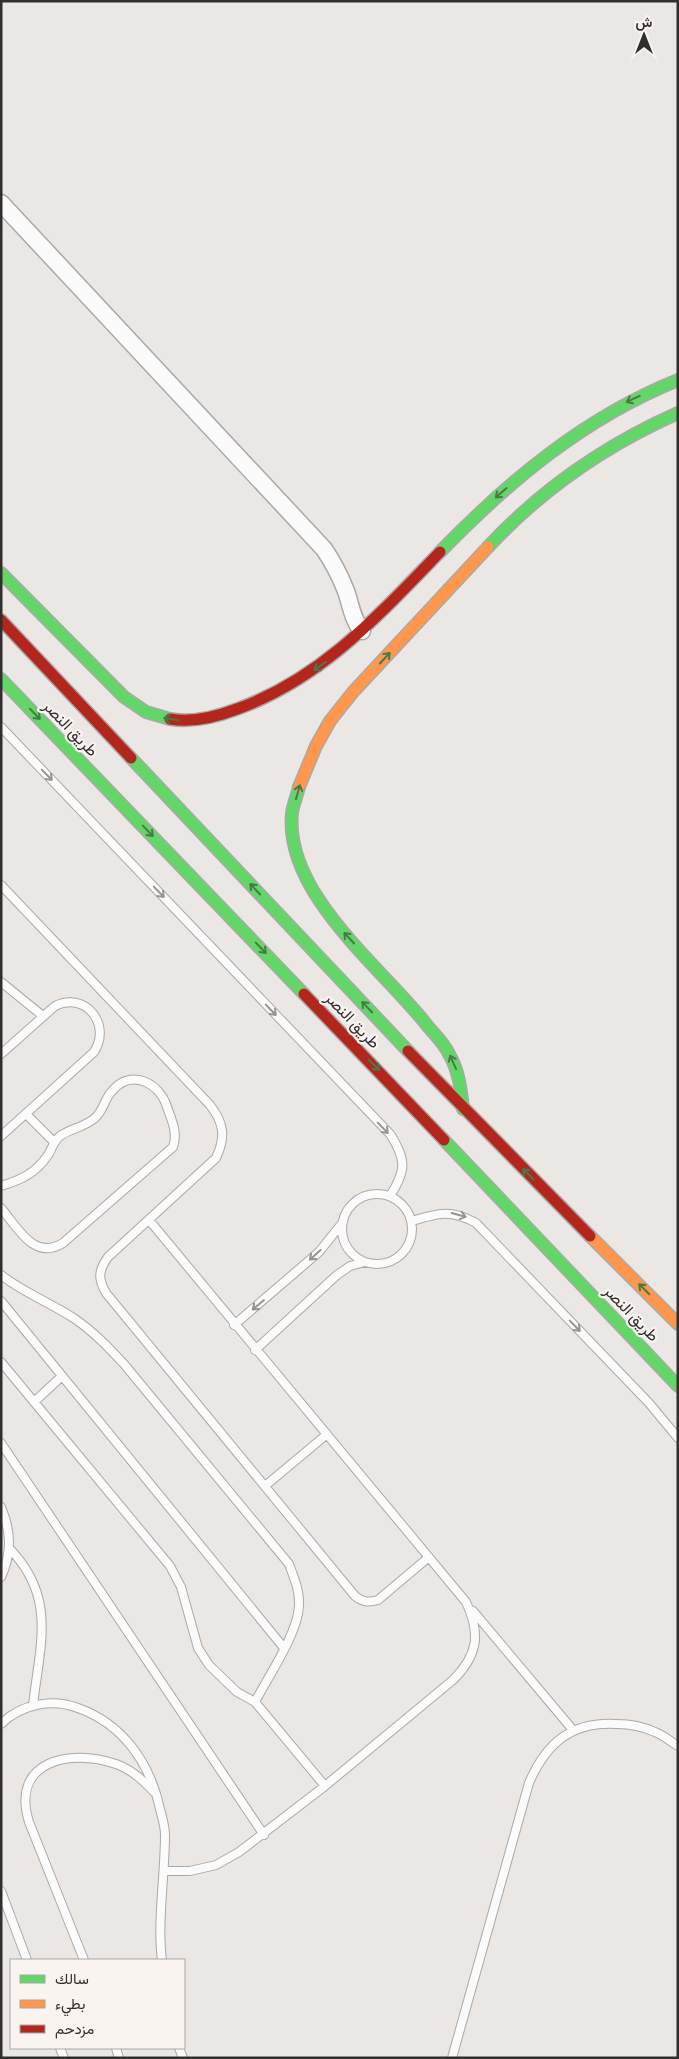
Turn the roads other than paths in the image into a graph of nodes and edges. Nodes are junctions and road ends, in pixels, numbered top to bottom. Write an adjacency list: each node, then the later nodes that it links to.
1 (1, 203): 6 (street)
2 (678, 380): 6 (main road, one-way to 6)
3 (678, 412): 13 (main road, one-way to 3)
4 (1, 573): 6 (main road, one-way to 4)
5 (1, 620): 13 (main road, طريق النصر, one-way to 5)
6 (362, 631)
7 (1, 679): 31 (main road, طريق النصر, one-way to 31)
8 (1, 727): 18 (lane, one-way to 18)
9 (1, 885): 20 (lane)
10 (1, 982): 11 (lane)
11 (43, 1016): 12 (lane); 14 (lane)
12 (1, 1054)
13 (463, 1109): 26 (main road, طريق النصر, one-way to 13)
14 (26, 1114): 15 (lane); 16 (lane)
15 (1, 1136)
16 (54, 1142): 17 (lane); 19 (lane)
17 (1, 1186)
18 (390, 1196): 21 (lane); 22 (lane)
19 (1, 1208)
20 (148, 1220): 27 (lane); 36 (lane)
21 (412, 1221): 23 (lane); 34 (lane, one-way to 34)
22 (343, 1222): 23 (lane); 27 (lane, one-way to 27)
23 (365, 1262): 28 (lane)
24 (1, 1275): 42 (lane)
25 (1, 1300): 30 (lane)
26 (678, 1324)
27 (234, 1325): 28 (lane)
28 (256, 1350): 33 (lane)
29 (1, 1362): 32 (lane)
30 (62, 1376): 32 (lane); 42 (lane)
31 (678, 1386)
32 (34, 1402): 43 (lane)
33 (326, 1435): 36 (lane); 39 (lane)
34 (678, 1438)
35 (1, 1443): 50 (lane)
36 (265, 1486): 39 (lane)
37 (1, 1507): 38 (lane)
38 (9, 1548): 40 (lane); 44 (lane)
39 (428, 1557): 41 (lane)
40 (1, 1577)
41 (466, 1602): 46 (lane); 48 (lane)
42 (284, 1648): 43 (lane)
43 (255, 1702): 48 (lane)
44 (33, 1705): 45 (lane); 49 (lane)
45 (1, 1724)
46 (573, 1730): 47 (lane); 56 (lane)
47 (678, 1746)
48 (325, 1786): 50 (lane)
49 (157, 1794): 51 (lane); 54 (lane)
50 (264, 1834): 51 (lane)
51 (164, 1871): 55 (lane)
52 (1, 1891): 53 (lane)
53 (27, 1959)
54 (84, 1959)
55 (162, 1959)
56 (452, 2058)

